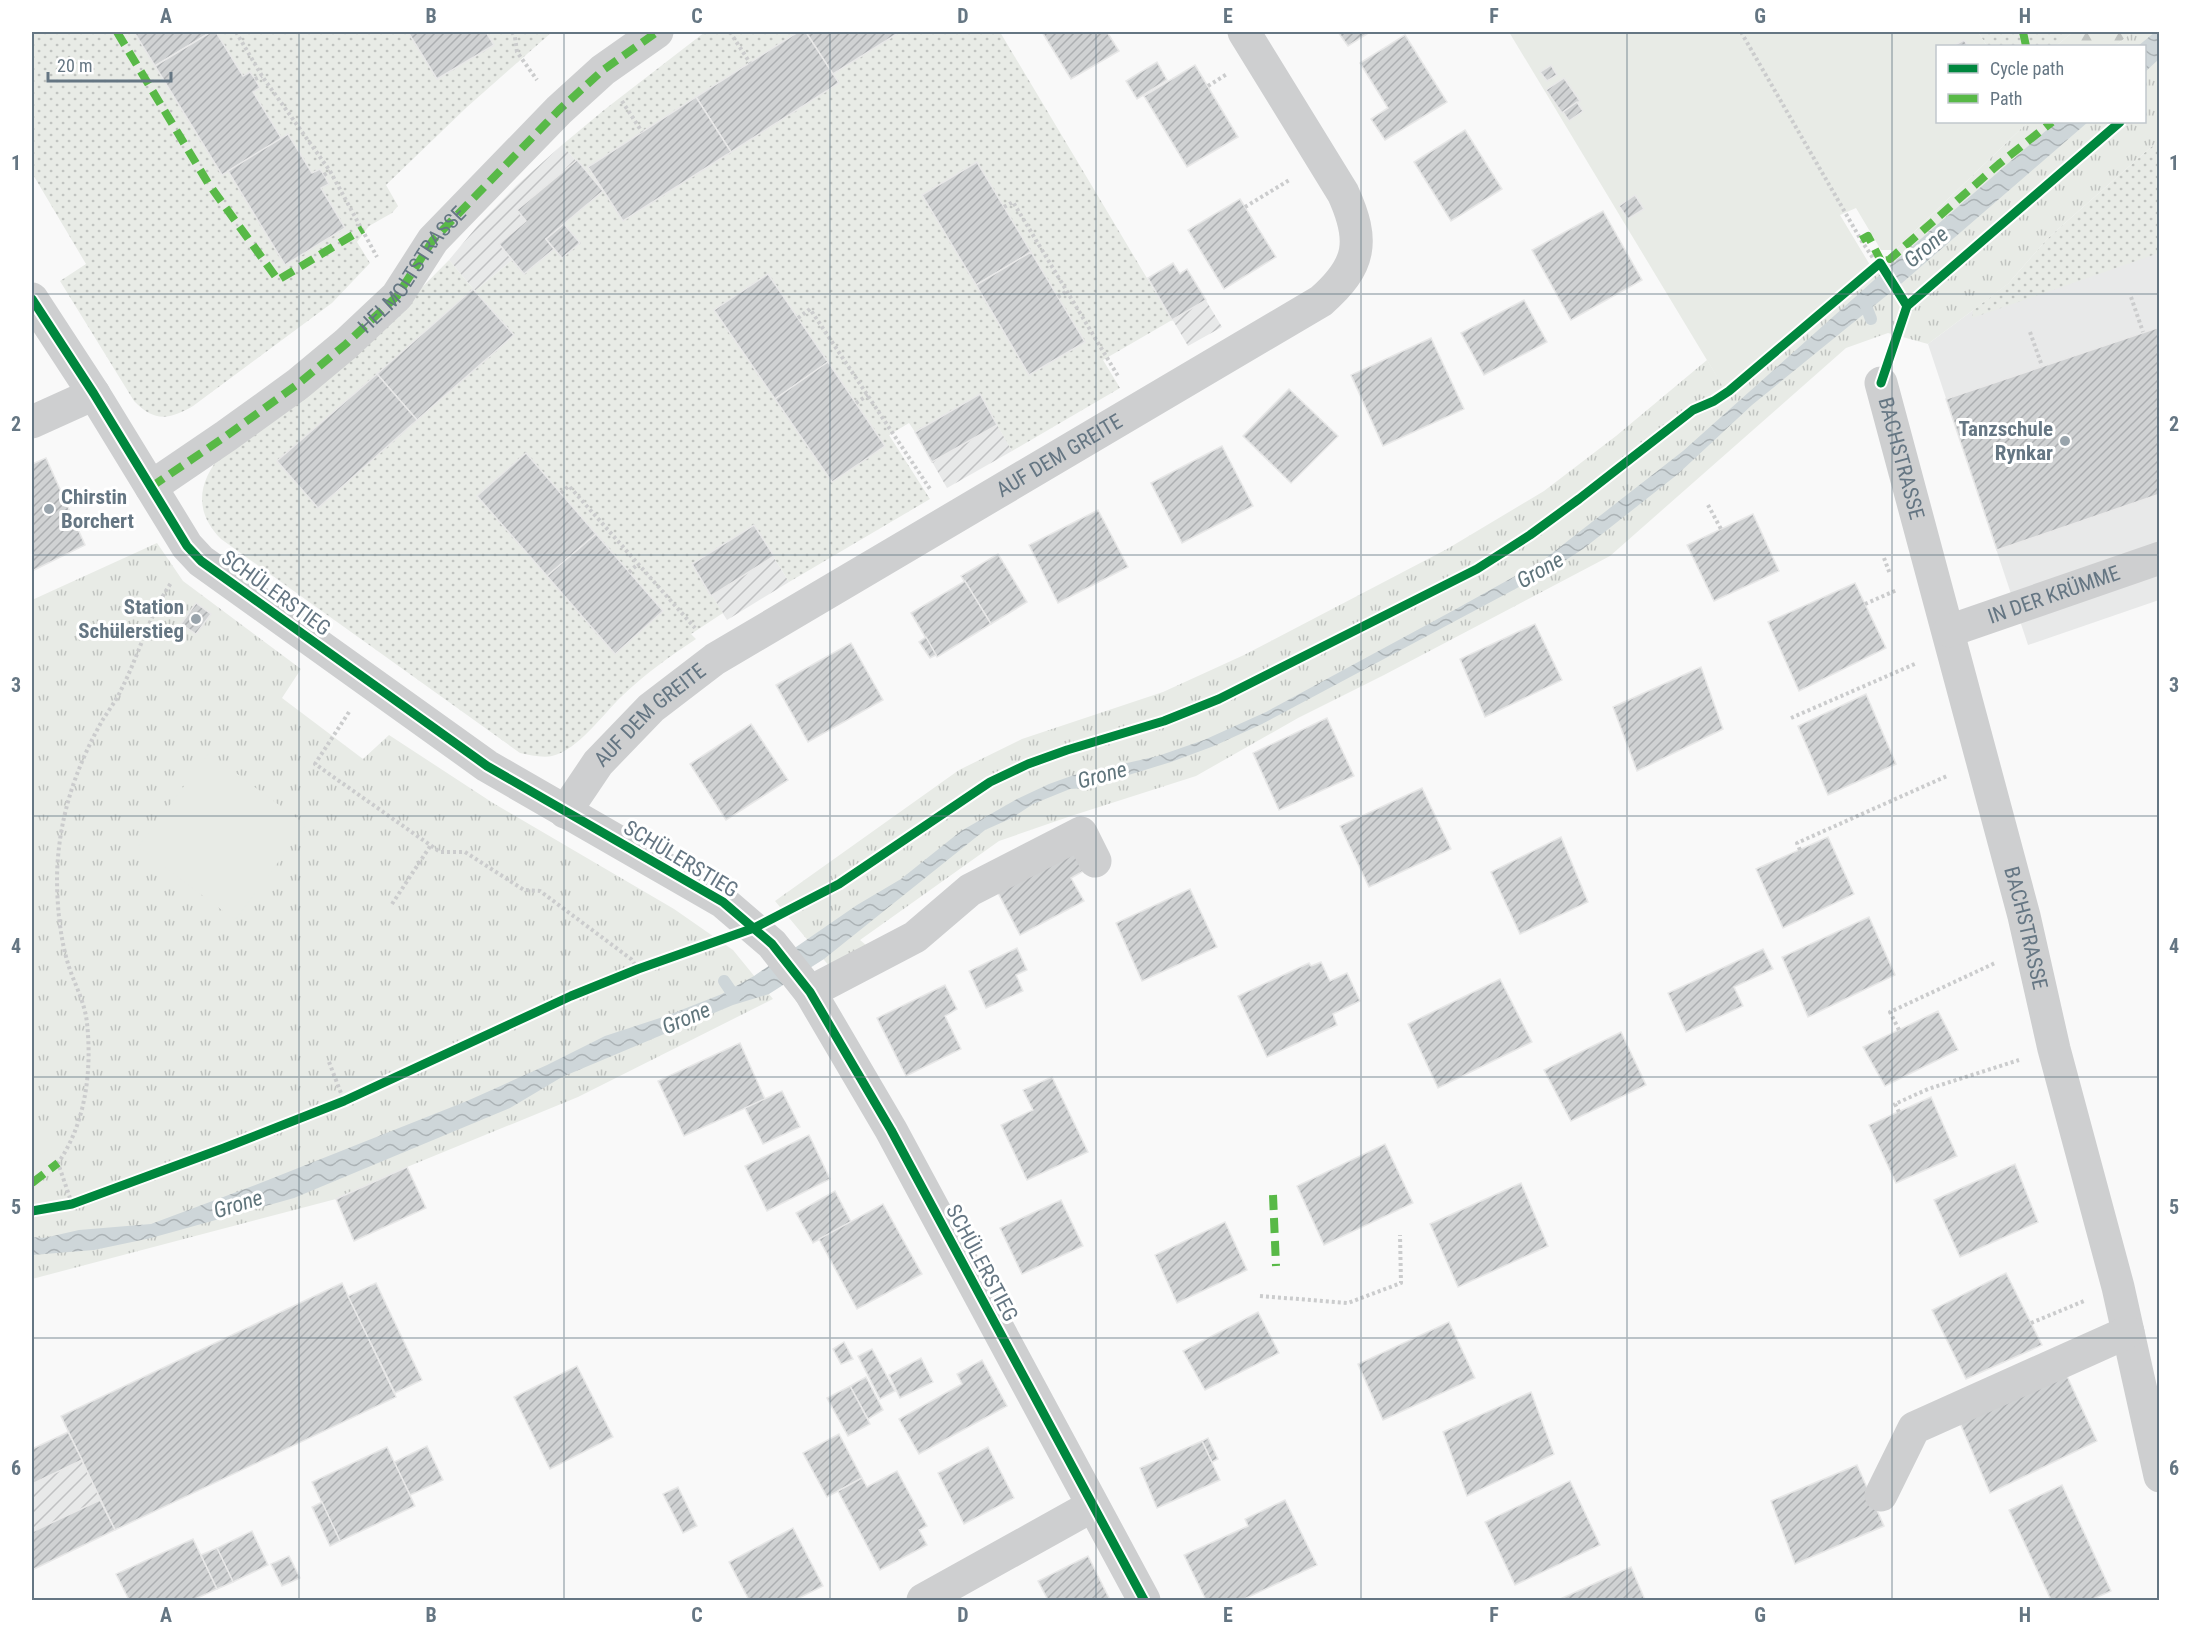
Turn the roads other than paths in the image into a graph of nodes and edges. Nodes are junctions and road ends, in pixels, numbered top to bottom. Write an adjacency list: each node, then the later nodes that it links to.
1 (657, 32): 7 (street, HELMOLTSTRASSE)
2 (1244, 32): 10 (street, AUF DEM GREITE)
3 (32, 299): 5 (street, SCHÜLERSTIEG)
4 (1881, 383): 9 (street, BACHSTRASSE)
5 (94, 394): 6 (street); 7 (street, SCHÜLERSTIEG)
6 (32, 422)
7 (151, 487): 10 (street, SCHÜLERSTIEG)
8 (2160, 558): 9 (street, IN DER KRÜMME)
9 (1951, 639): 13 (street, BACHSTRASSE)
10 (565, 812): 12 (street, SCHÜLERSTIEG)
11 (1095, 861): 12 (street)
12 (806, 987): 16 (street, SCHÜLERSTIEG)
13 (2128, 1332): 14 (street, BACHSTRASSE); 15 (street)
14 (2160, 1476)
15 (1881, 1495)
16 (1092, 1506): 17 (street); 18 (street, SCHÜLERSTIEG)
17 (923, 1600)
18 (1144, 1600)

